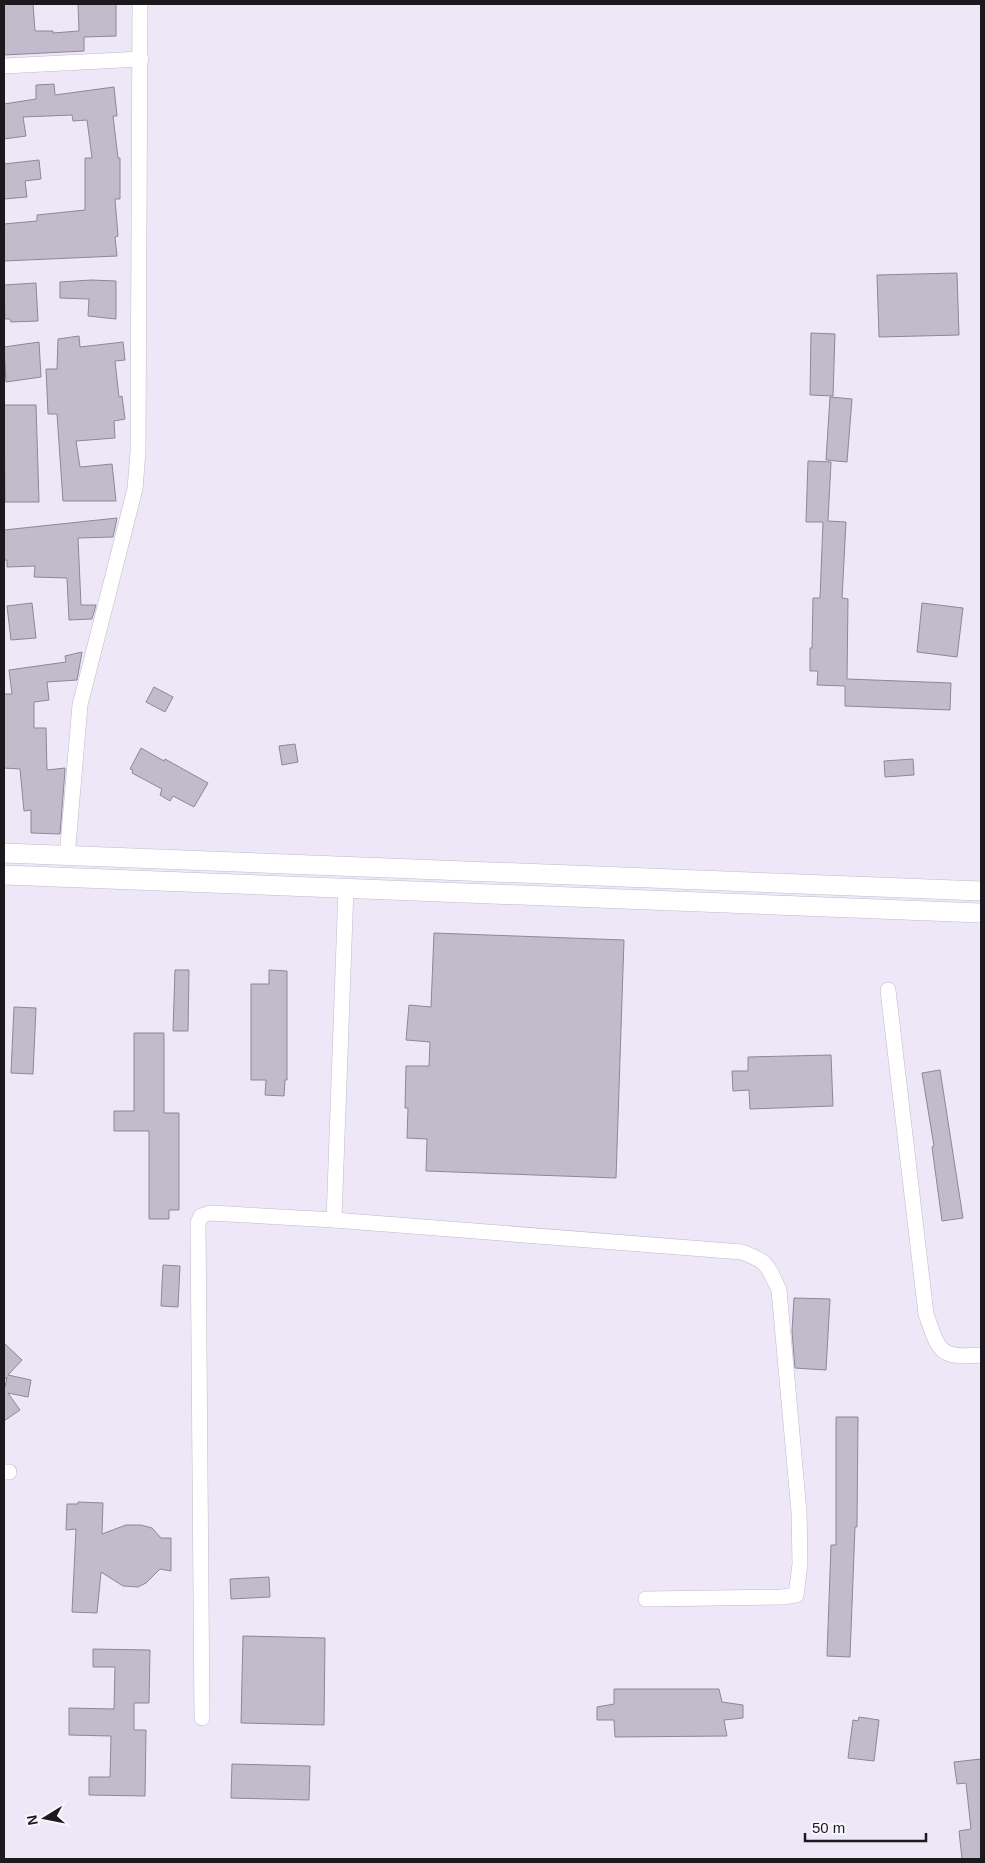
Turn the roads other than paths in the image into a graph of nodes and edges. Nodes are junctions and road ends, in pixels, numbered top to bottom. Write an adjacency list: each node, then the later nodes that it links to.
1 (140, 4): 2 (street)
2 (141, 59): 3 (street); 5 (street)
3 (4, 66)
4 (4, 854): 5 (street)
5 (67, 857): 8 (street)
6 (4, 875): 7 (street)
7 (346, 888): 9 (street); 11 (street)
8 (981, 891)
9 (981, 913)
10 (888, 990): 12 (street)
11 (334, 1220): 13 (street); 14 (street)
12 (981, 1355)
13 (646, 1599)
14 (202, 1718)

